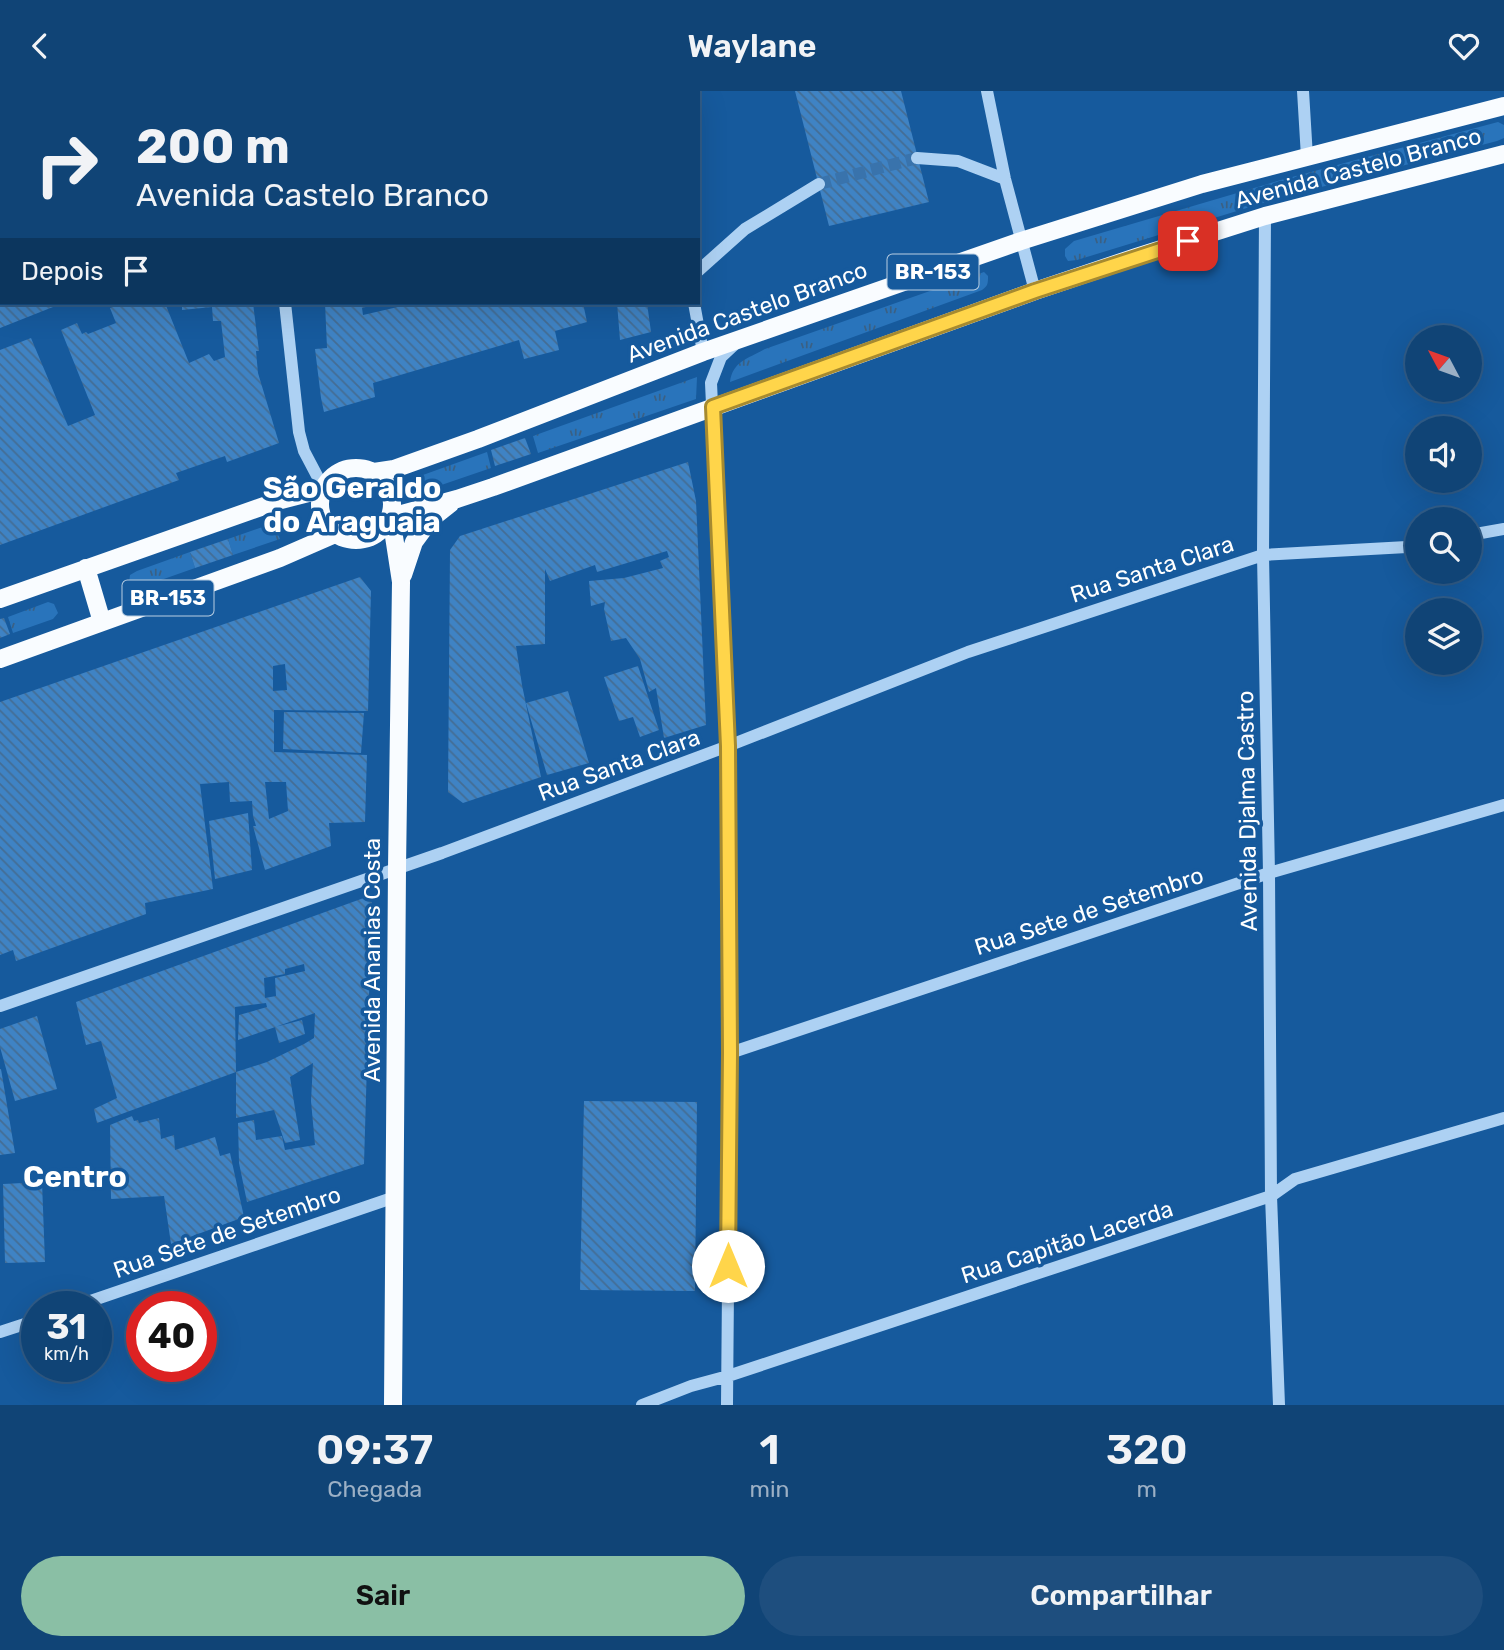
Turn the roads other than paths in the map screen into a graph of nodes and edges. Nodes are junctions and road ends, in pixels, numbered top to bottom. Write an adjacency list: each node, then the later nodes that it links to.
1 (987, 91): 7 (street)
2 (1303, 91): 5 (street)
3 (1504, 106): 5 (main road, Avenida Castelo Branco / BR-153)
4 (1504, 154): 9 (main road, Avenida Castelo Branco / BR-153)
5 (1307, 157): 10 (main road, Avenida Castelo Branco / BR-153)
6 (917, 158): 7 (street)
7 (1005, 179): 10 (street)
8 (819, 184): 11 (street)
9 (1265, 216): 12 (main road, Avenida Castelo Branco / BR-153); 26 (street, Avenida Djalma Castro)
10 (1021, 241): 12 (street); 15 (main road, Avenida Castelo Branco / BR-153)
11 (700, 269)
12 (1035, 291): 17 (main road, Avenida Castelo Branco / BR-153)
13 (285, 305): 19 (street)
14 (694, 305): 16 (street)
15 (738, 340): 16 (main road, Avenida Castelo Branco / BR-153); 17 (street)
16 (703, 352): 18 (main road, Avenida Castelo Branco / BR-153)
17 (713, 407): 20 (main road, Avenida Castelo Branco / BR-153); 32 (street)
18 (374, 472): 19 (main road, Avenida Castelo Branco / BR-153); 21 (main road)
19 (324, 489): 24 (main road); 27 (main road, Avenida Castelo Branco / BR-153)
20 (457, 499): 21 (main road, Avenida Castelo Branco / BR-153); 28 (main road)
21 (391, 517): 24 (main road, Avenida Castelo Branco / BR-153); 28 (main road, Avenida Ananias Costa)
22 (1504, 529): 23 (street)
23 (1482, 533)
24 (335, 534): 30 (main road, BR-153)
25 (1405, 547): 26 (street, Rua Santa Clara)
26 (1263, 555): 32 (street, Rua Santa Clara); 35 (street, Avenida Djalma Castro)
27 (86, 568): 29 (main road, Avenida Castelo Branco / BR-153); 30 (main road)
28 (401, 582): 34 (main road, Avenida Ananias Costa)
29 (0, 599)
30 (102, 622): 31 (main road, BR-153)
31 (0, 659)
32 (728, 746): 34 (street, Rua Santa Clara); 37 (street)
33 (1504, 805): 35 (street, Rua Sete de Setembro)
34 (397, 869): 36 (street, Rua Santa Clara); 40 (main road, Avenida Ananias Costa)
35 (1269, 873): 37 (street, Rua Sete de Setembro); 39 (street, Avenida Djalma Castro)
36 (0, 1006)
37 (730, 1053): 44 (street)
38 (1504, 1118): 39 (street, Rua Capitão Lacerda)
39 (1271, 1196): 44 (street, Rua Capitão Lacerda); 48 (street, Avenida Djalma Castro)
40 (395, 1197): 41 (street, Rua Sete de Setembro); 45 (main road, Avenida Ananias Costa)
41 (112, 1294)
42 (21, 1325): 43 (street)
43 (0, 1332)
44 (728, 1376): 46 (street, Rua Capitão Lacerda); 47 (street)
45 (393, 1405)
46 (642, 1405)
47 (727, 1405)
48 (1279, 1405)

